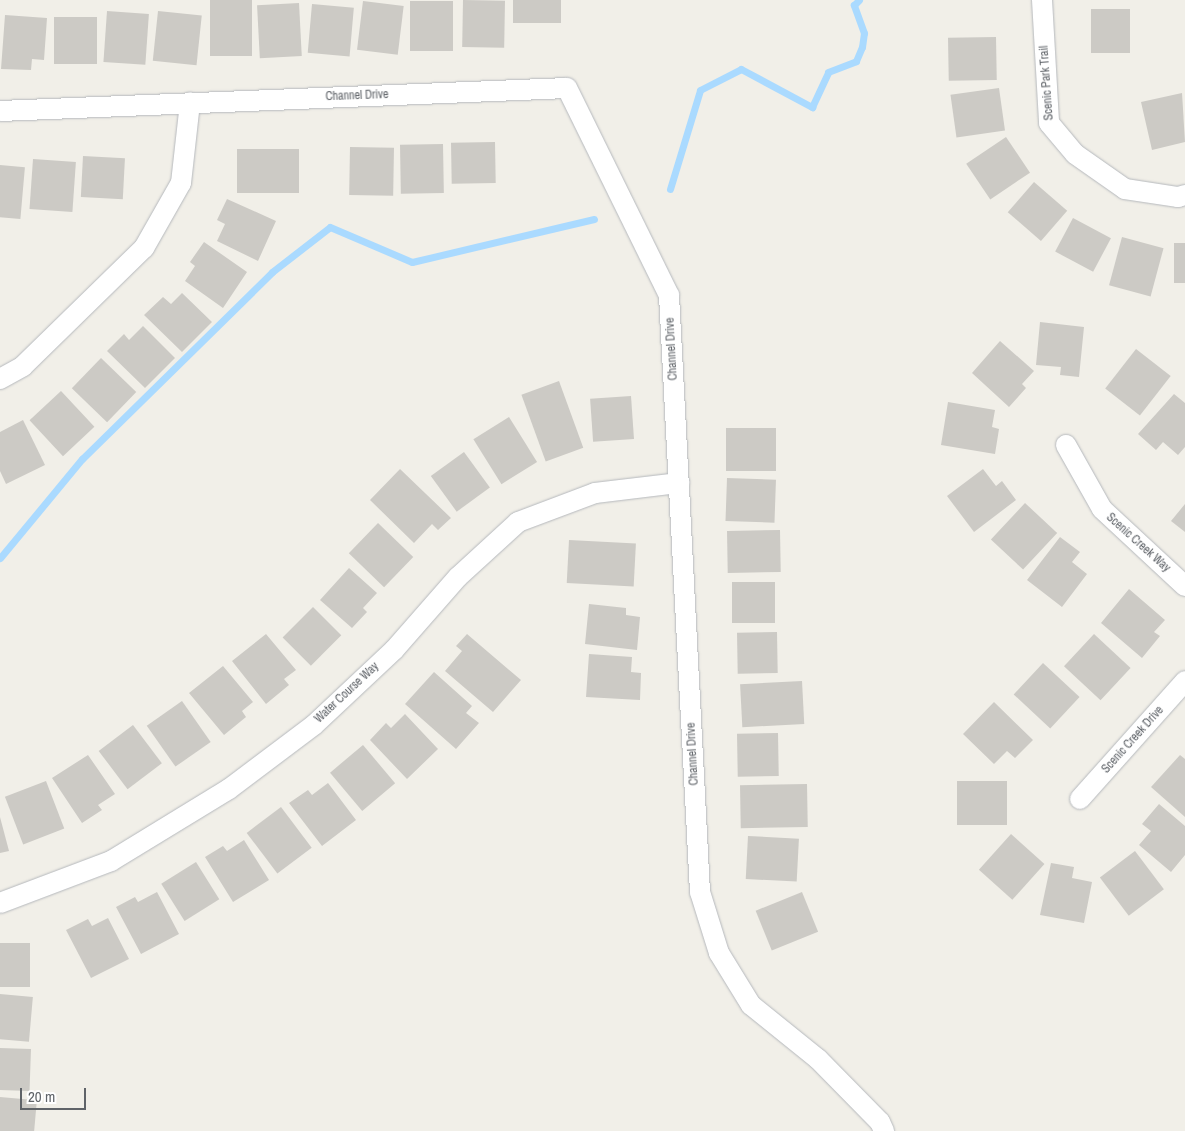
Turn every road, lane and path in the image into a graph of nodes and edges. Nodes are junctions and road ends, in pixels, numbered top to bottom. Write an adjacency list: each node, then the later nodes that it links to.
1 (1042, 0): 4 (street, Scenic Park Trail)
2 (190, 103): 3 (street, Channel Drive); 5 (street); 7 (street, Channel Drive)
3 (0, 111)
4 (1185, 195)
5 (0, 379)
6 (1066, 445): 8 (street, Scenic Creek Way)
7 (679, 483): 11 (street, Water Course Way); 12 (street, Channel Drive)
8 (1185, 586)
9 (1185, 681): 10 (street, Scenic Creek Drive)
10 (1080, 799)
11 (0, 903)
12 (884, 1131)

